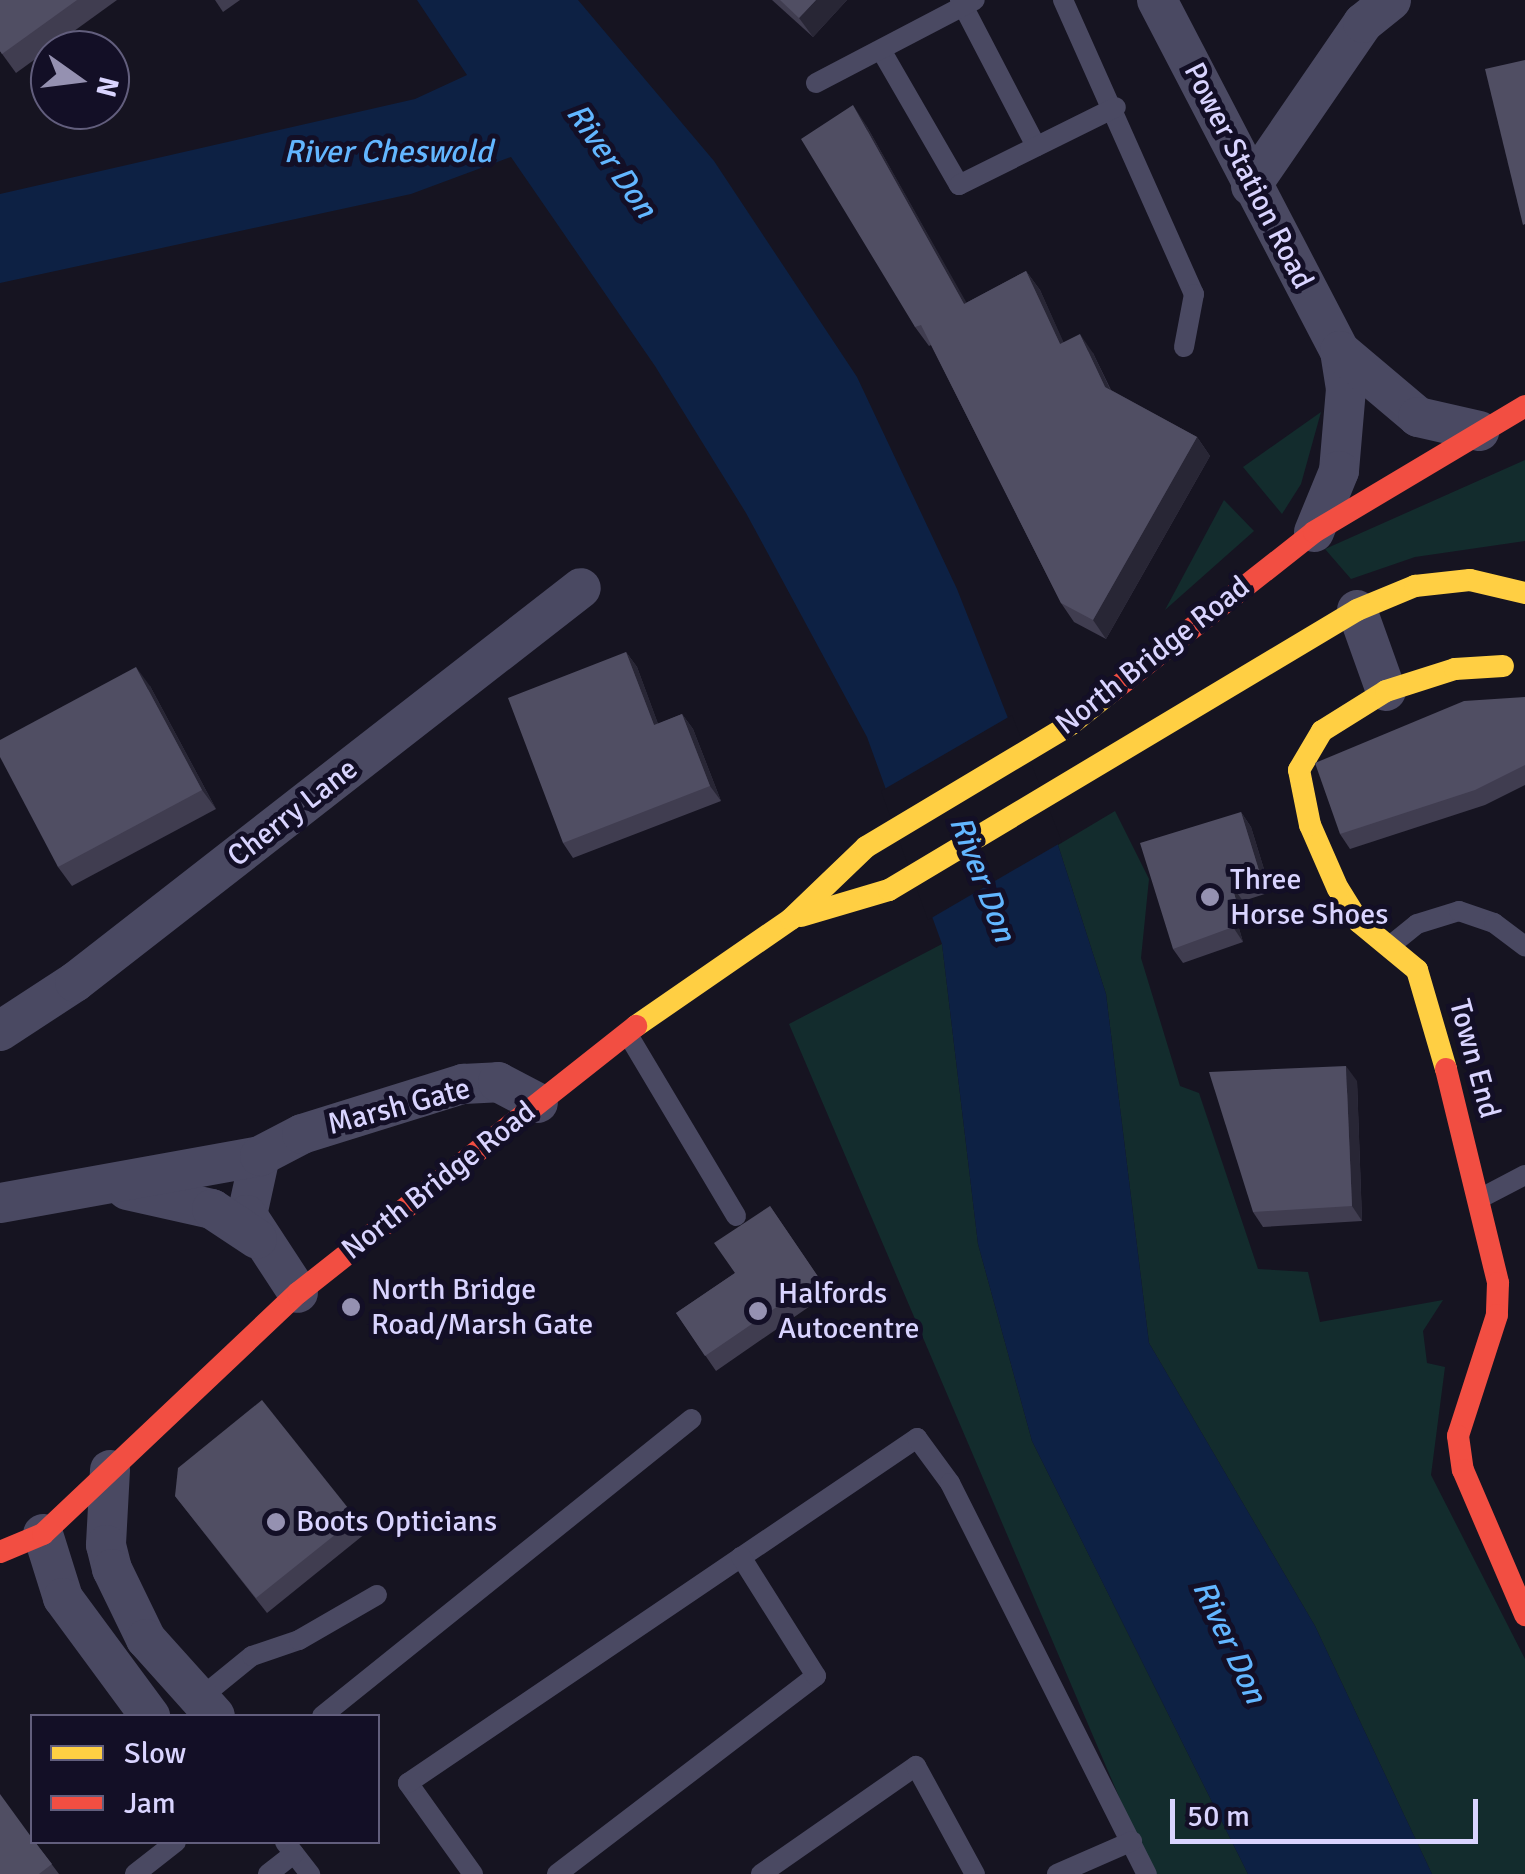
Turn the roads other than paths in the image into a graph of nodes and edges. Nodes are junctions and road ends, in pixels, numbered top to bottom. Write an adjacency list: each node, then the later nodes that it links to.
1 (1063, 0): 7 (lane)
2 (1157, 0): 9 (street, Power Station Road)
3 (1391, 0): 9 (street)
4 (966, 2): 5 (lane); 8 (lane)
5 (881, 50): 6 (lane); 8 (lane)
6 (816, 83)
7 (1116, 107): 8 (lane); 10 (lane)
8 (1036, 146)
9 (1251, 186): 11 (street, Power Station Road)
10 (1184, 348)
11 (1340, 352): 13 (street, Power Station Road); 14 (street, Power Station Road)
12 (1525, 406): 13 (street, North Bridge Road)
13 (1479, 431): 14 (street, North Bridge Road)
14 (1314, 532): 20 (street, North Bridge Road)
15 (581, 588): 23 (street, Cherry Lane)
16 (1525, 593): 17 (street, North Bridge Road)
17 (1357, 610): 19 (street); 20 (street, North Bridge Road)
18 (1504, 666): 19 (street, Town End)
19 (1386, 692): 21 (street, Town End)
20 (791, 919): 24 (street, North Bridge Road)
21 (1389, 946): 22 (lane); 29 (street, Town End)
22 (1525, 946)
23 (0, 1032)
24 (628, 1033): 25 (street, North Bridge Road); 31 (lane)
25 (538, 1103): 26 (street, Marsh Gate); 33 (street, North Bridge Road)
26 (260, 1156): 28 (street, Marsh Gate); 32 (street, Marsh Gate)
27 (1525, 1175): 29 (lane)
28 (108, 1186): 30 (street, Marsh Gate); 32 (street, Marsh Gate)
29 (1480, 1199): 41 (street, Town End)
30 (0, 1203)
31 (736, 1216)
32 (258, 1239): 33 (street, Marsh Gate)
33 (298, 1293): 35 (street, North Bridge Road)
34 (692, 1419): 44 (lane)
35 (110, 1470): 36 (street, North Bridge Road); 42 (street)
36 (43, 1534): 37 (street, North Bridge Road); 39 (street, North Bridge Road); 43 (street)
37 (0, 1552)
38 (741, 1557): 45 (lane); 51 (lane); 52 (lane)
39 (0, 1576)
40 (377, 1595): 42 (lane)
41 (1525, 1616)
42 (195, 1711)
43 (149, 1714)
44 (324, 1714)
45 (1132, 1840): 55 (lane); 56 (lane)
46 (173, 1844): 48 (lane)
47 (290, 1848): 49 (lane); 50 (lane)
48 (135, 1874)
49 (268, 1874)
50 (310, 1874)
51 (473, 1874)
52 (557, 1874)
53 (761, 1874): 54 (lane)
54 (976, 1874)
55 (1057, 1874)
56 (1148, 1874)

